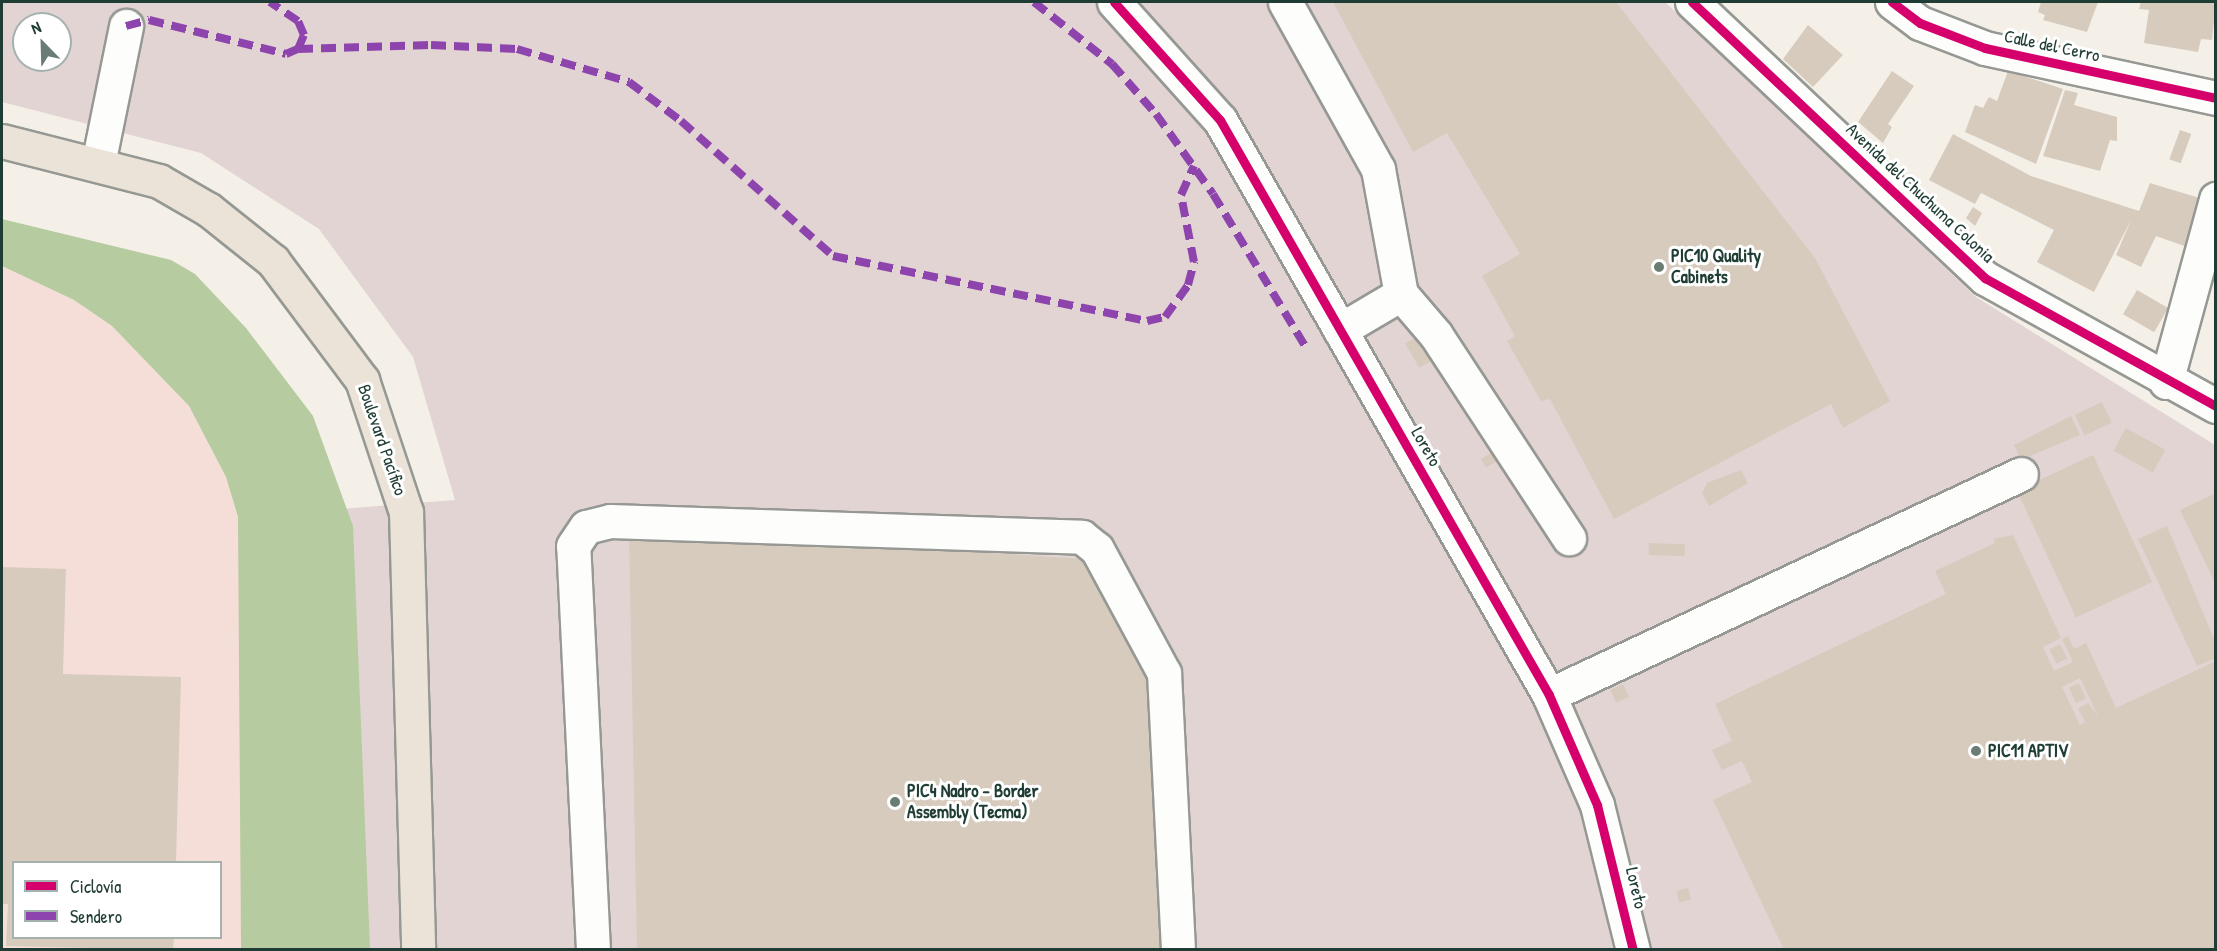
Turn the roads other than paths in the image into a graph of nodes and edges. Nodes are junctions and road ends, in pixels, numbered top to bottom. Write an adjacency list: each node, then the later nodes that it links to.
1 (1114, 2): 11 (street, Loreto)
2 (1285, 2): 10 (street)
3 (1692, 2): 12 (street, Avenida del Chuchuma Colonia)
4 (1892, 2): 6 (street, Calle del Cerro)
5 (126, 26): 8 (street)
6 (2216, 98)
7 (2, 141): 8 (main road, Boulevard Pacífico)
8 (98, 164): 17 (main road, Boulevard Pacífico)
9 (2216, 199): 12 (street)
10 (1401, 294): 11 (street); 15 (street)
11 (1340, 330): 16 (street, Loreto)
12 (2166, 382): 13 (street, Avenida del Chuchuma Colonia)
13 (2216, 406)
14 (2020, 474): 16 (street)
15 (1569, 538)
16 (1549, 695): 20 (street, Loreto)
17 (418, 950)
18 (593, 950): 19 (street)
19 (1178, 950)
20 (1633, 950)

